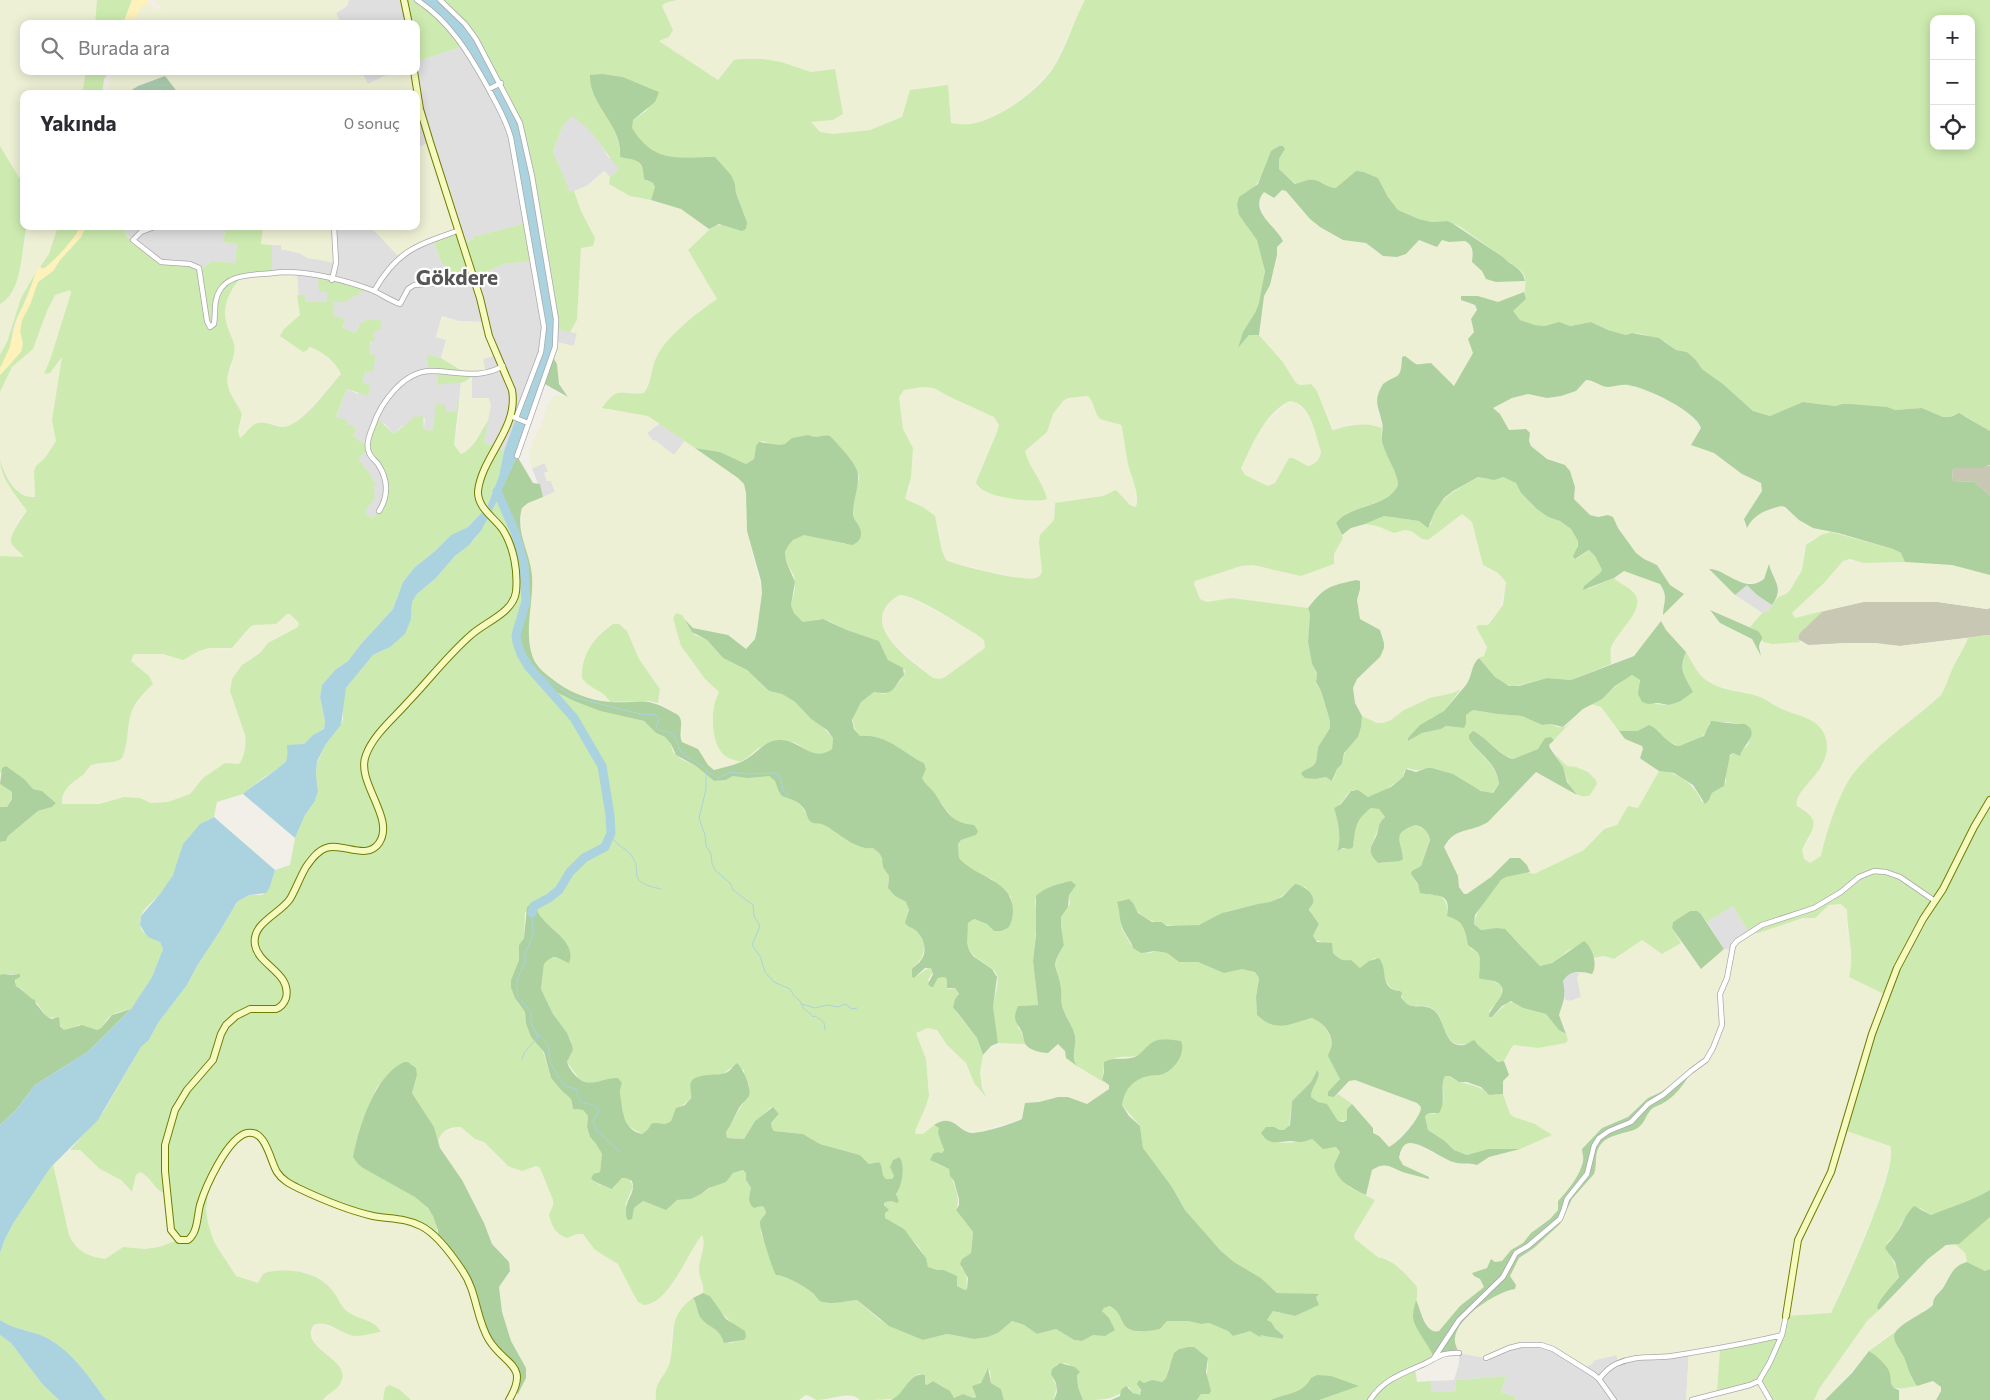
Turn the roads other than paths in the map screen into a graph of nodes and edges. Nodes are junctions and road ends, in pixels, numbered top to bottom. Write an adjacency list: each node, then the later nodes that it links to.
1 (404, 0): 4 (street)
2 (417, 0): 7 (street)
3 (440, 0): 6 (street)
4 (408, 20)
5 (414, 75): 8 (street)
6 (499, 84): 7 (street); 18 (street)
7 (490, 88): 17 (street)
8 (416, 90)
9 (420, 115): 12 (street)
10 (147, 230): 14 (street)
11 (334, 230): 14 (street)
12 (457, 231): 13 (street); 15 (street)
13 (472, 278): 15 (street); 16 (street)
14 (332, 280): 15 (street)
15 (374, 291)
16 (503, 366): 17 (street); 20 (street)
17 (515, 417): 18 (street); 30 (street)
18 (527, 422): 19 (street)
19 (517, 456)
20 (380, 511)
21 (1990, 800): 22 (street)
22 (1935, 901): 23 (street); 26 (street)
23 (1786, 1316): 24 (street)
24 (1782, 1335): 28 (street); 29 (street)
25 (1459, 1353): 26 (street)
26 (1434, 1358): 31 (street)
27 (1486, 1358): 28 (street)
28 (1599, 1379): 32 (street)
29 (1759, 1381): 33 (street); 34 (street)
30 (509, 1400)
31 (1370, 1400)
32 (1614, 1400)
33 (1692, 1400)
34 (1770, 1400)

